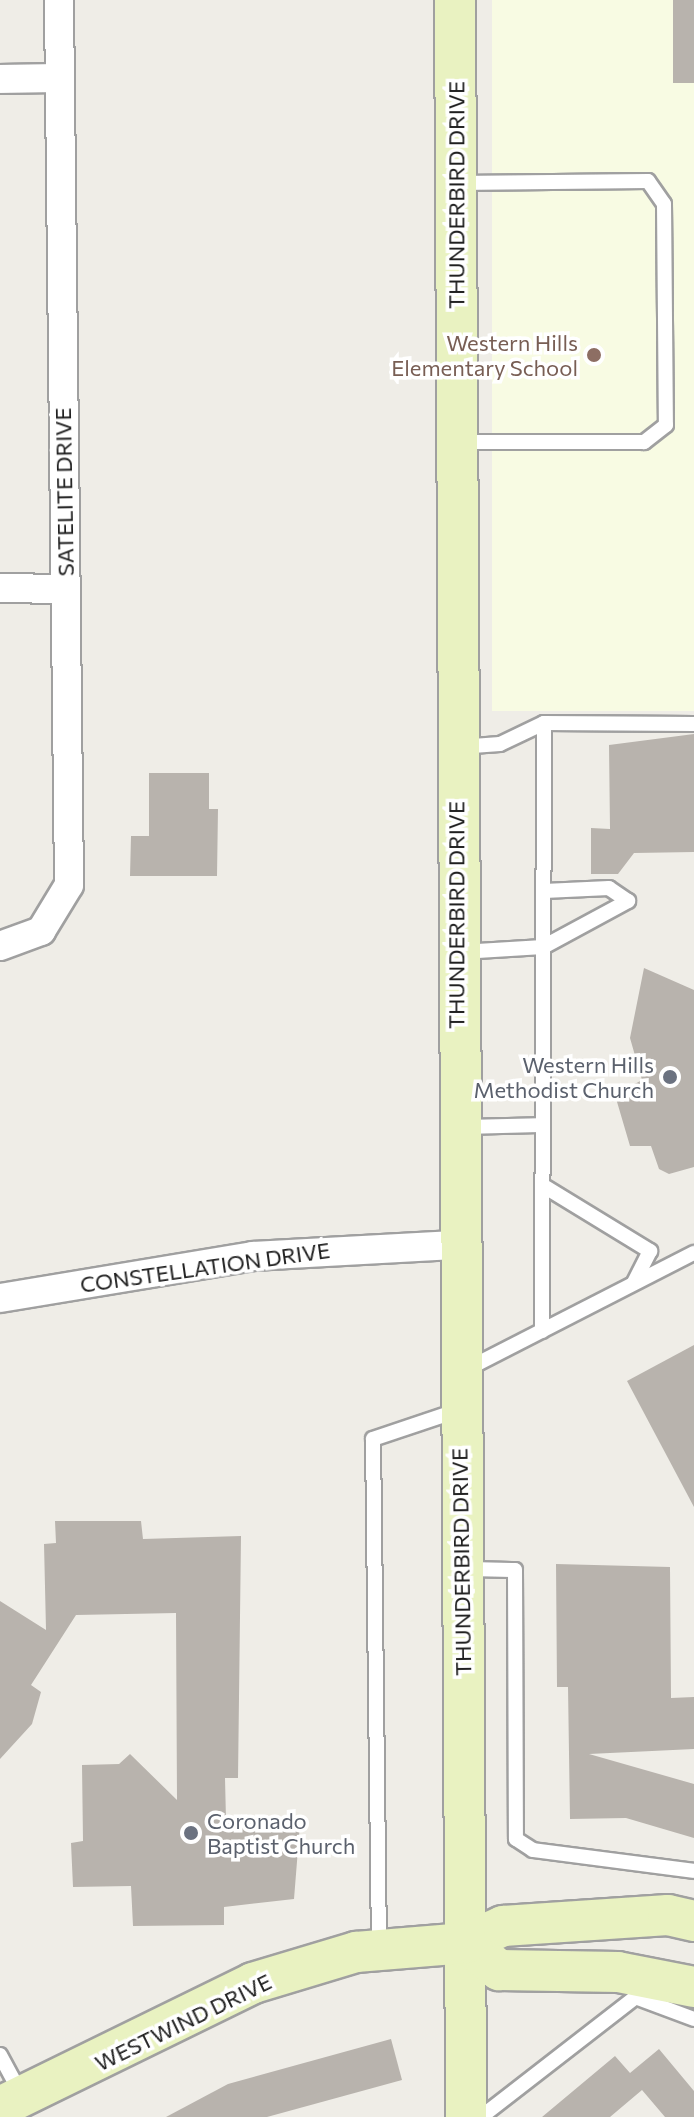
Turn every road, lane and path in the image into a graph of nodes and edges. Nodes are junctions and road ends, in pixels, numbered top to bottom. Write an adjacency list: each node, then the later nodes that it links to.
1 (59, 0): 3 (street, SATELITE DRIVE)
2 (455, 0): 5 (street, THUNDERBIRD DRIVE)
3 (59, 78): 4 (street); 8 (street, SATELITE DRIVE)
4 (0, 79)
5 (456, 183): 6 (street, THUNDERBIRD DRIVE); 6 (lane)
6 (456, 442): 11 (street, THUNDERBIRD DRIVE)
7 (0, 588): 8 (street)
8 (65, 589): 13 (street, SATELITE DRIVE)
9 (544, 723): 10 (lane); 11 (lane); 12 (lane)
10 (694, 724)
11 (455, 747): 15 (street, THUNDERBIRD DRIVE)
12 (544, 891): 14 (lane); 14 (lane)
13 (0, 946)
14 (543, 947): 15 (lane); 16 (lane)
15 (456, 953): 17 (street, THUNDERBIRD DRIVE)
16 (542, 1125): 17 (lane); 18 (lane)
17 (458, 1127): 19 (street, THUNDERBIRD DRIVE)
18 (542, 1185): 21 (lane); 23 (lane)
19 (459, 1245): 22 (street, CONSTELLATION DRIVE); 24 (street, THUNDERBIRD DRIVE)
20 (694, 1253): 21 (lane)
21 (634, 1283): 23 (lane)
22 (0, 1298)
23 (542, 1331): 24 (lane)
24 (459, 1392): 25 (street, THUNDERBIRD DRIVE); 29 (lane)
25 (460, 1568): 26 (lane); 28 (street, THUNDERBIRD DRIVE)
26 (694, 1871)
27 (694, 1921): 28 (street)
28 (466, 1943): 29 (street, WESTWIND DRIVE); 30 (street); 34 (street, THUNDERBIRD DRIVE)
29 (379, 1950): 33 (street, WESTWIND DRIVE)
30 (663, 1988): 31 (lane); 35 (lane)
31 (694, 2019)
32 (0, 2055): 33 (lane)
33 (11, 2102)
34 (466, 2117)
35 (481, 2117)

